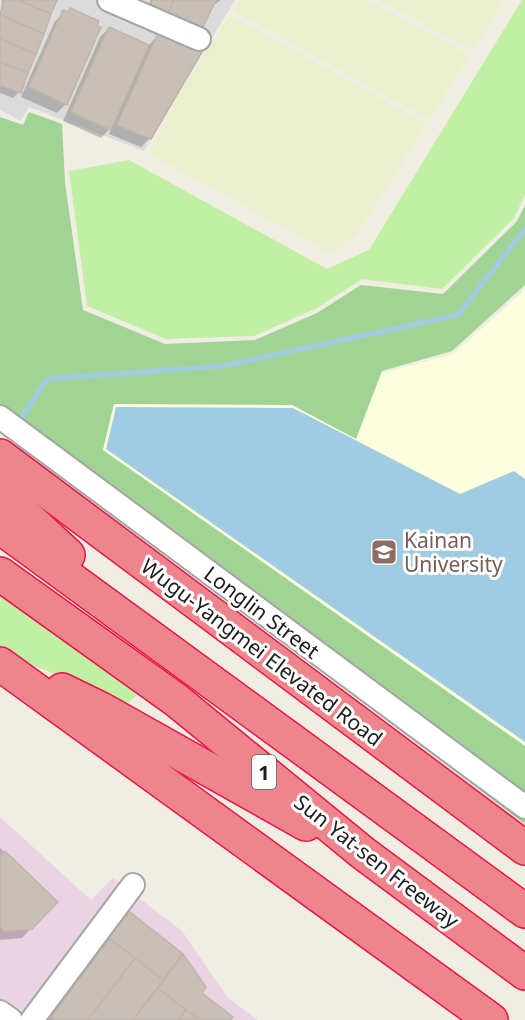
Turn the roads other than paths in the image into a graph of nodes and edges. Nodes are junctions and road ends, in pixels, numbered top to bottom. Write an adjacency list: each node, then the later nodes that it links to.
1 (124, 3): 2 (street)
2 (199, 39)
3 (7, 432): 11 (street, Longlin Street); 12 (highway, Wugu-Yangmei Elevated Road)
4 (0, 492): 8 (highway)
5 (0, 527): 8 (highway, Sun Yat-sen Freeway / 1)
6 (0, 574): 13 (highway, Sun Yat-sen Freeway / 1)
7 (0, 663): 10 (highway); 13 (highway)
8 (190, 669): 15 (highway, Sun Yat-sen Freeway / 1)
9 (0, 673): 10 (highway)
10 (76, 720): 20 (highway)
11 (525, 807)
12 (525, 848)
13 (363, 854): 16 (highway, Sun Yat-sen Freeway / 1)
14 (133, 885): 19 (street)
15 (525, 911)
16 (525, 973)
17 (0, 1012): 18 (street)
18 (11, 1020)
19 (32, 1020)
20 (491, 1020)

